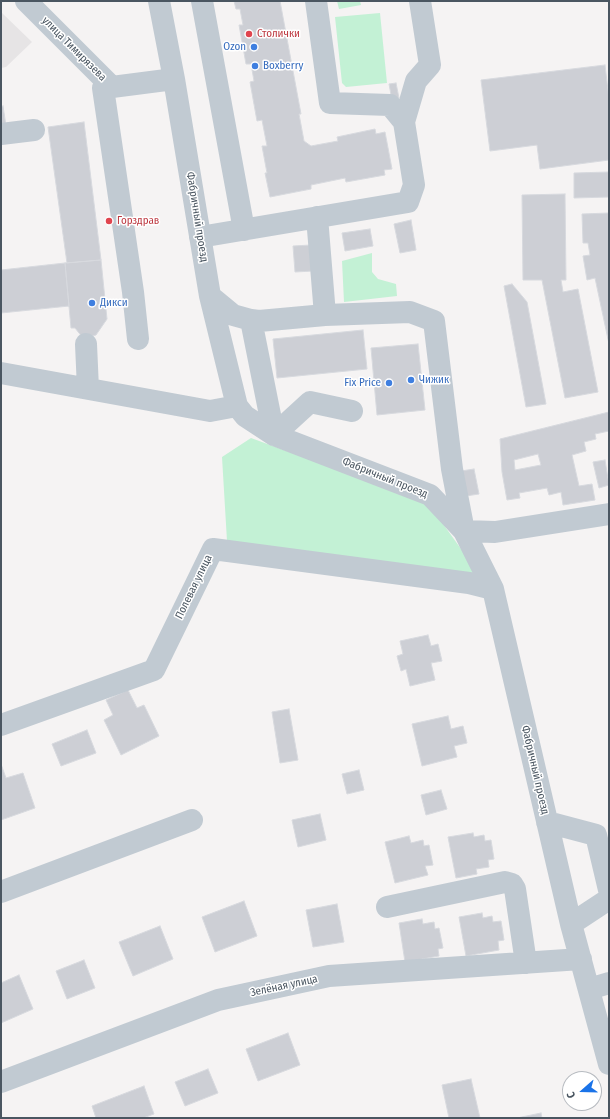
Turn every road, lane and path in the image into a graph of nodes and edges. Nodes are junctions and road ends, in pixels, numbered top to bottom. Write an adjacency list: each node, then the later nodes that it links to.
1 (26, 1): 6 (street, улица Тимирязева)
2 (159, 1): 6 (street, Фабричный проезд)
3 (202, 1): 12 (street)
4 (316, 1): 8 (street)
5 (420, 1): 8 (street)
6 (174, 79): 13 (street, Фабричный проезд)
7 (103, 88): 17 (street)
8 (404, 122): 11 (street)
9 (34, 130): 10 (street)
10 (1, 134)
11 (317, 217): 12 (street); 15 (street)
12 (244, 230): 13 (street)
13 (200, 237): 14 (street, Фабричный проезд)
14 (210, 296): 16 (street); 21 (street, Фабричный проезд)
15 (325, 314): 16 (street); 25 (street)
16 (251, 320): 23 (street)
17 (138, 339)
18 (86, 344): 20 (street)
19 (1, 373): 20 (street)
20 (88, 389): 21 (street)
21 (237, 406): 23 (street, Фабричный проезд)
22 (352, 411): 23 (street)
23 (274, 435): 25 (street, Фабричный проезд)
24 (609, 514): 25 (street)
25 (464, 531): 26 (street, Фабричный проезд)
26 (493, 589): 27 (street, Полевая улица); 29 (street, Фабричный проезд)
27 (1, 725)
28 (192, 820): 31 (street)
29 (548, 822): 30 (street); 34 (street, Фабричный проезд)
30 (609, 890)
31 (1, 892)
32 (609, 899): 34 (street)
33 (387, 907): 36 (street)
34 (571, 924): 35 (street, Фабричный проезд)
35 (581, 959): 36 (street, Зелёная улица); 37 (street, Фабричный проезд)
36 (526, 963): 39 (street, Зелёная улица)
37 (599, 986): 38 (street, Фабричный проезд)
38 (609, 1064)
39 (1, 1082)

